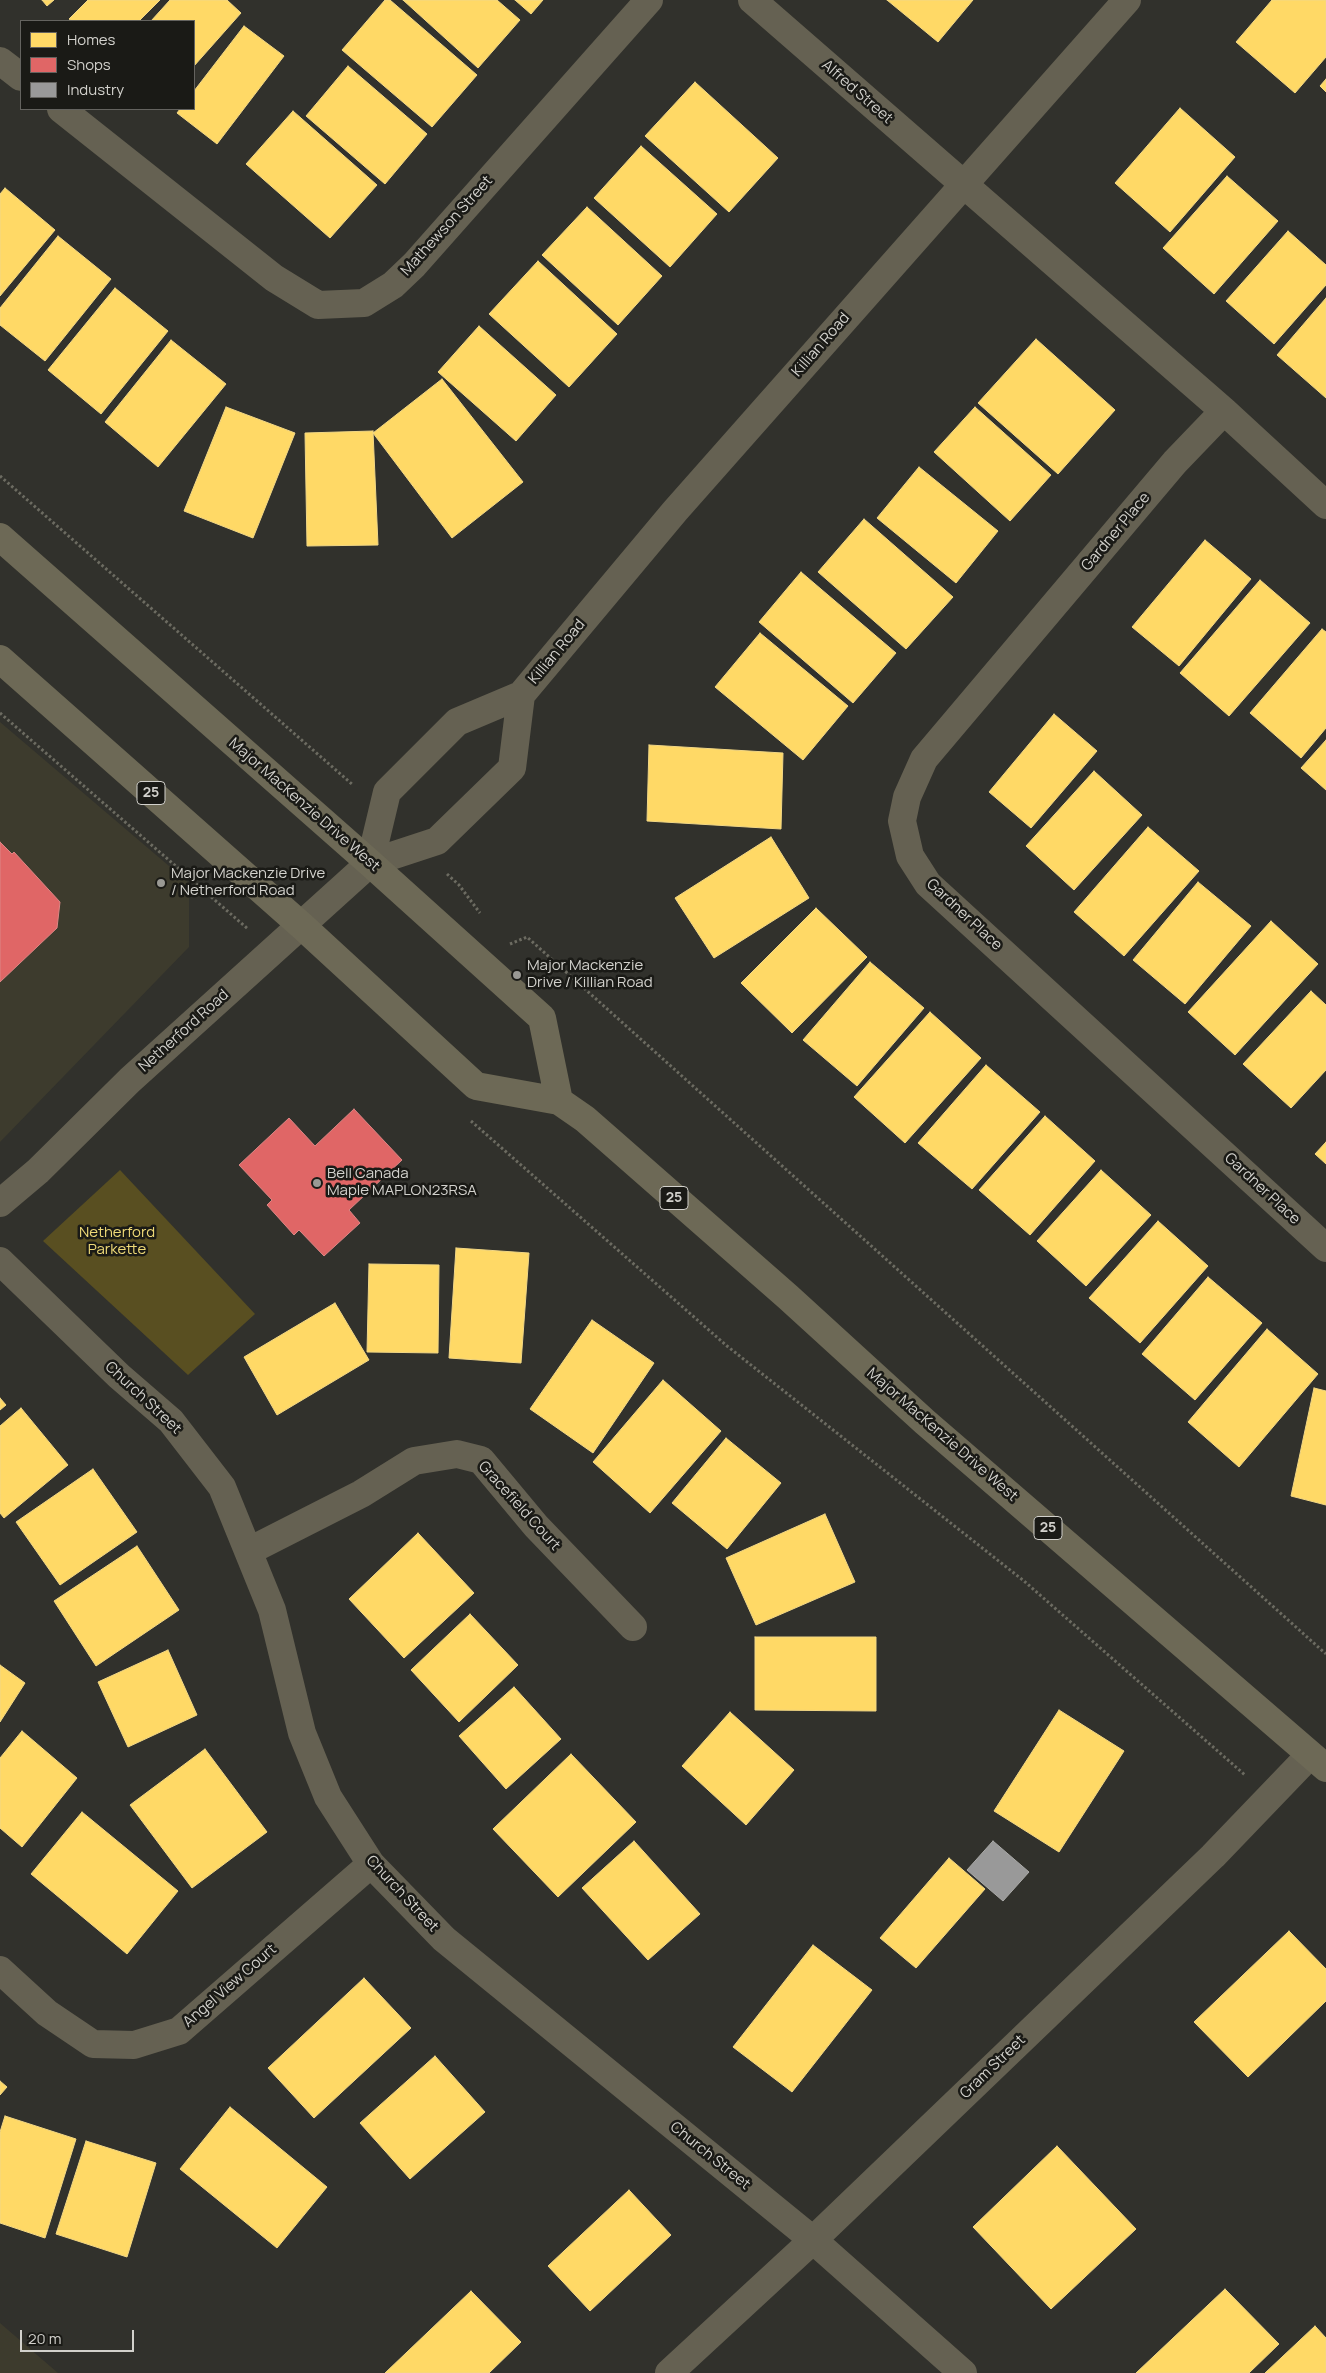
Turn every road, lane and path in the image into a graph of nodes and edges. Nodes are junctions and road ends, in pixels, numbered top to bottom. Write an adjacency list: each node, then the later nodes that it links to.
1 (649, 0): 6 (street, Mathewson Street)
2 (752, 0): 7 (street, Alfred Street)
3 (1127, 0): 7 (street, Killian Road)
4 (0, 61): 5 (street)
5 (20, 77)
6 (62, 110)
7 (962, 185): 8 (street); 13 (street, Killian Road)
8 (1224, 411): 10 (street); 25 (street, Gardner Place)
9 (0, 476): 15 (path)
10 (1326, 505)
11 (0, 537): 16 (main road, Major MacKenzie Drive West)
12 (0, 659): 20 (main road, Major MacKenzie Drive West / 25)
13 (521, 695): 16 (street, Killian Road); 16 (street, Killian Road)
14 (0, 713): 18 (path)
15 (342, 775)
16 (370, 863): 20 (street, Netherford Road); 22 (main road, Major MacKenzie Drive West)
17 (459, 885): 19 (path)
18 (235, 918)
19 (486, 919)
20 (302, 926): 22 (main road, Major MacKenzie Drive West / 25); 24 (street, Netherford Road)
21 (504, 938): 29 (path)
22 (559, 1101): 30 (main road, Major MacKenzie Drive West / 25)
23 (465, 1116): 31 (path)
24 (0, 1203)
25 (1326, 1248)
26 (0, 1261): 27 (street, Church Street)
27 (249, 1551): 28 (street, Gracefield Court); 32 (street, Church Street)
28 (633, 1627)
29 (1326, 1654)
30 (1318, 1761): 31 (street, Gram Street)
31 (1269, 1797): 34 (street, Gram Street)
32 (371, 1864): 33 (street, Angel View Court); 34 (street, Church Street)
33 (0, 1970)
34 (813, 2240): 35 (street, Gram Street); 36 (street, Church Street)
35 (669, 2373)
36 (963, 2373)

